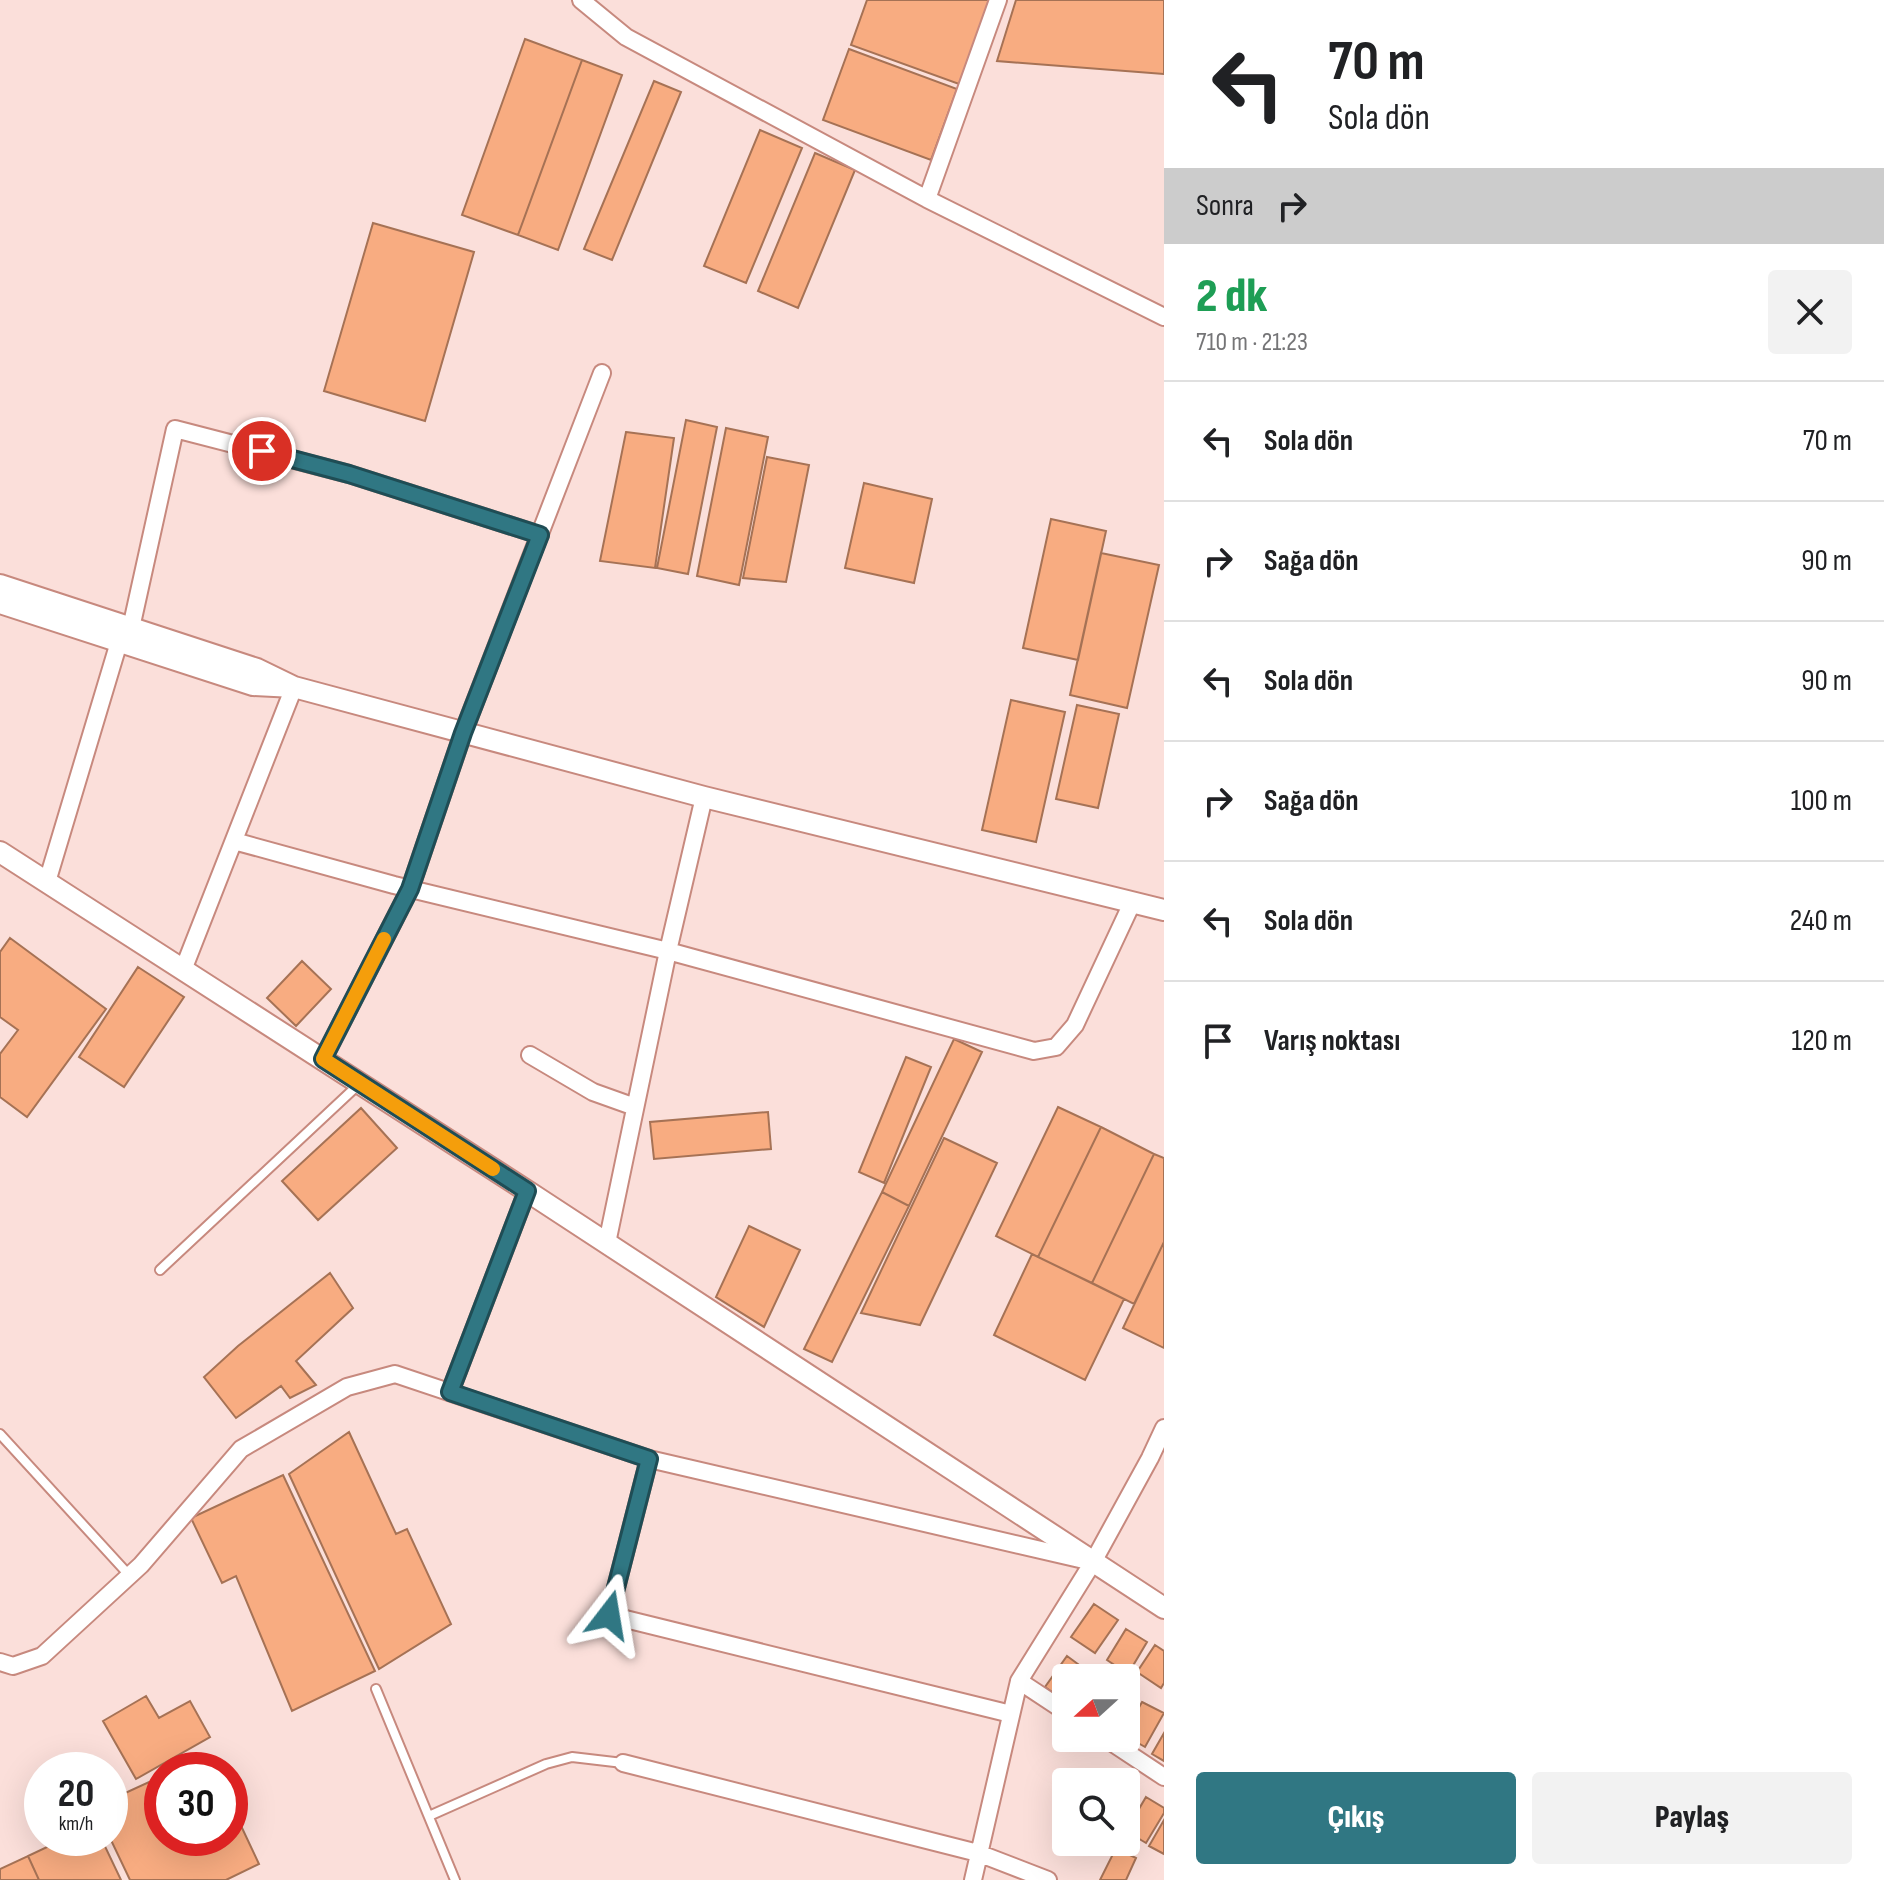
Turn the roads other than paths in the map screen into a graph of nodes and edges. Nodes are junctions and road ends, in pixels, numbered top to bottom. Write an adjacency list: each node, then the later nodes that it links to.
1 (581, 0): 3 (street)
2 (998, 0): 3 (street)
3 (927, 199): 4 (street)
4 (1164, 317)
5 (602, 373): 6 (street)
6 (540, 535): 9 (street); 11 (street)
7 (0, 585): 9 (street)
8 (0, 603): 9 (street)
9 (125, 635): 10 (street); 15 (street)
10 (294, 687): 11 (street); 13 (street)
11 (463, 733): 12 (street); 16 (street)
12 (704, 797): 17 (street); 19 (street)
13 (234, 841): 16 (street); 20 (street)
14 (0, 852): 15 (street)
15 (47, 882): 20 (street)
16 (410, 889): 19 (street); 22 (street)
17 (1133, 901): 18 (street); 19 (street)
18 (1164, 910)
19 (668, 951): 24 (street)
20 (183, 970): 22 (street)
21 (530, 1055): 24 (street)
22 (323, 1059): 23 (street)
23 (360, 1083): 25 (street); 27 (lane)
24 (635, 1107): 26 (street)
25 (527, 1191): 26 (street); 28 (street)
26 (607, 1243): 32 (street)
27 (160, 1270)
28 (450, 1392): 31 (street); 33 (street)
29 (1164, 1428): 32 (street)
30 (0, 1434): 33 (lane)
31 (649, 1459): 32 (street); 39 (street)
32 (1093, 1562): 34 (street); 36 (street)
33 (130, 1575): 35 (street)
34 (1164, 1608)
35 (0, 1662)
36 (1019, 1681): 38 (street); 39 (street)
37 (376, 1689): 43 (lane)
38 (1052, 1703)
39 (1011, 1714): 44 (street)
40 (1126, 1752): 42 (street)
41 (623, 1763): 43 (lane); 44 (street)
42 (1164, 1777)
43 (429, 1816): 45 (lane)
44 (978, 1853): 46 (street); 47 (street)
45 (455, 1880)
46 (973, 1880)
47 (1048, 1880)

